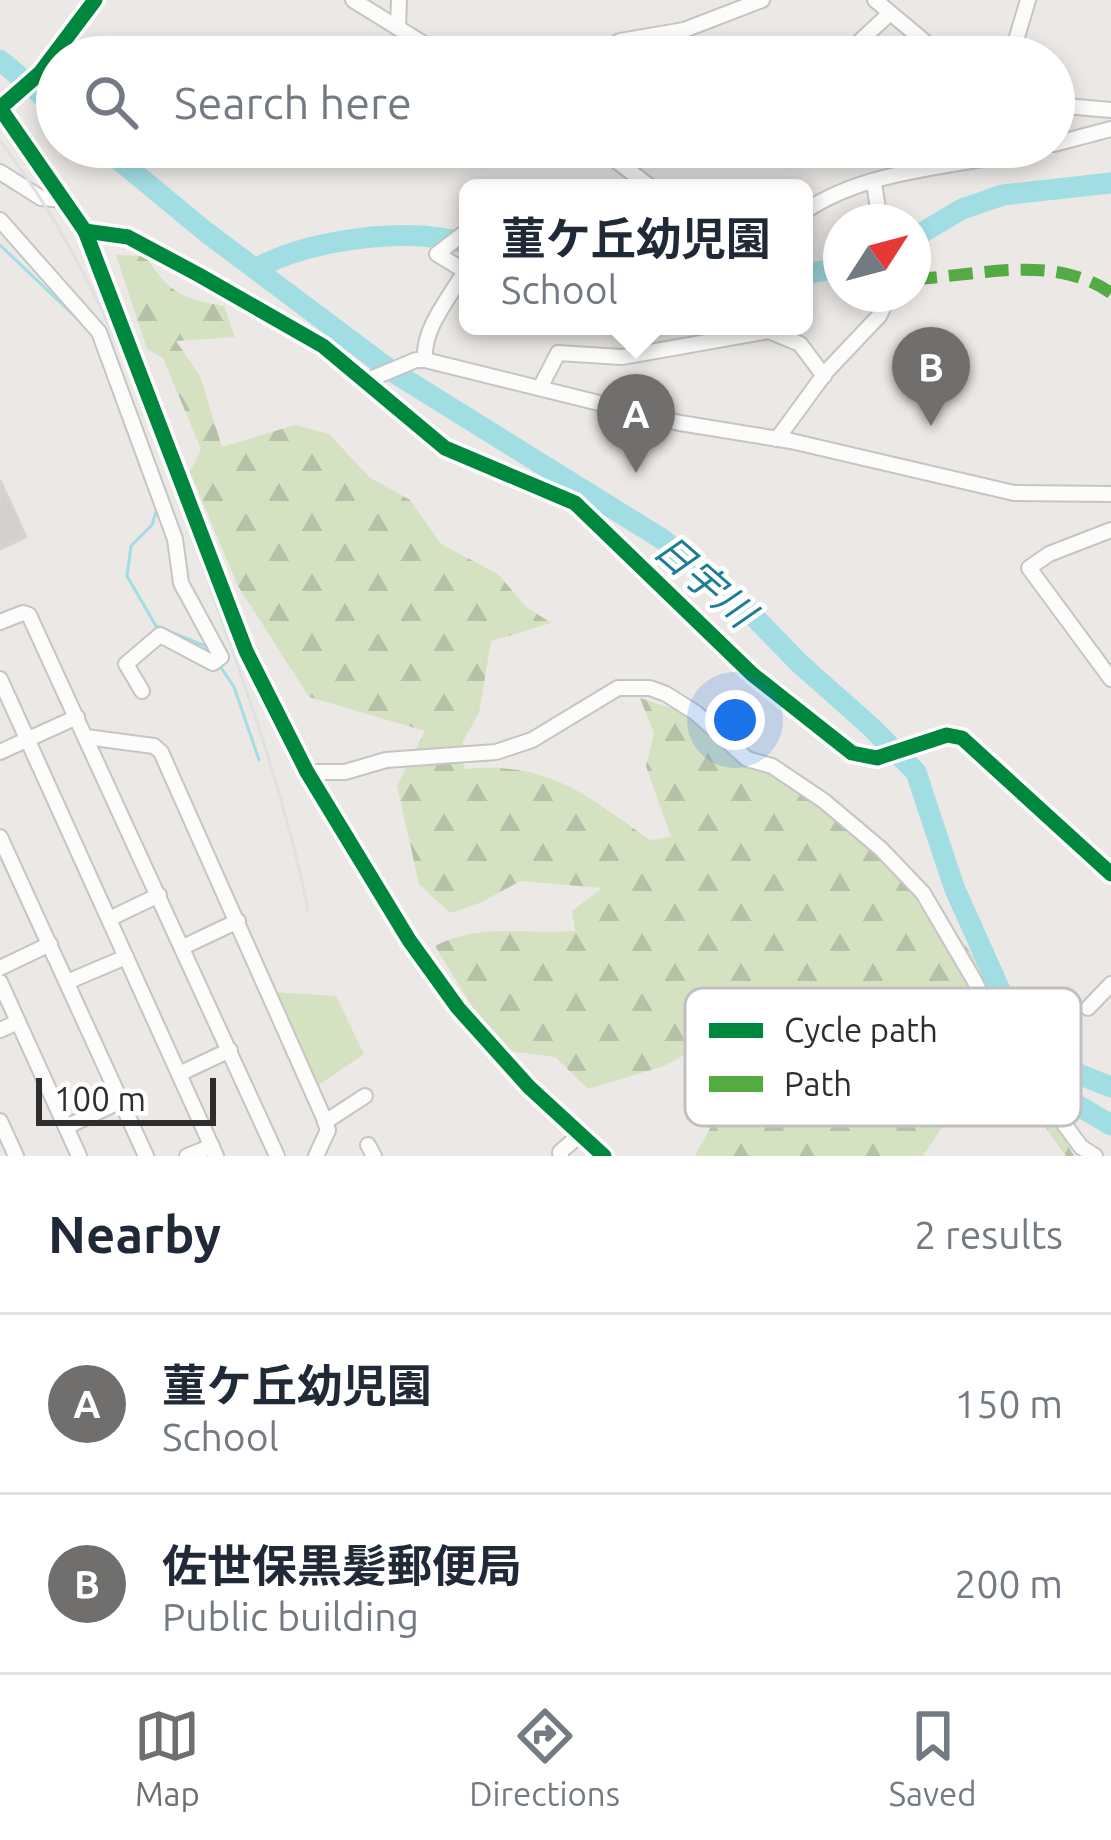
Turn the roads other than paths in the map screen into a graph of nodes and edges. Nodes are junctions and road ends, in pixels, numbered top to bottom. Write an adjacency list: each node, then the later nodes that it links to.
1 (94, 0): 9 (street)
2 (352, 0): 8 (street)
3 (398, 0): 8 (street)
4 (762, 0): 11 (street)
5 (875, 0): 7 (street)
6 (1028, 0): 14 (street)
7 (888, 14): 12 (street); 13 (street)
8 (398, 28): 10 (street)
9 (67, 36)
10 (411, 36)
11 (649, 36)
12 (865, 36)
13 (917, 36)
14 (1017, 36)
15 (36, 76): 16 (street)
16 (3, 105): 21 (street)
17 (1075, 107): 18 (street)
18 (1111, 110)
19 (1111, 129): 20 (street)
20 (1075, 138)
21 (36, 156)
22 (44, 168): 26 (street)
23 (924, 168): 25 (street)
24 (0, 172): 26 (street)
25 (874, 183): 27 (street); 28 (street)
26 (65, 200): 30 (street)
27 (877, 204)
28 (813, 208)
29 (0, 220): 47 (street)
30 (85, 231): 39 (street); 52 (street)
31 (459, 237): 32 (street)
32 (459, 268)
33 (459, 282): 37 (street)
34 (881, 312): 38 (street)
35 (746, 335): 40 (street)
36 (779, 335): 38 (street)
37 (420, 360): 39 (street); 40 (street)
38 (824, 376): 41 (street)
39 (372, 378): 54 (street)
40 (541, 386): 41 (street)
41 (777, 439): 42 (street)
42 (1111, 494)
43 (1108, 536): 46 (street)
44 (0, 622): 48 (street)
45 (0, 679): 50 (street)
46 (1111, 679)
47 (142, 691)
48 (77, 717): 49 (street); 50 (street)
49 (86, 737): 55 (street); 57 (street)
50 (28, 740): 51 (street); 56 (street)
51 (0, 752)
52 (307, 772): 65 (street); 77 (street)
53 (0, 837): 58 (street)
54 (1111, 874)
55 (159, 895): 56 (street); 59 (street)
56 (109, 919): 60 (street)
57 (238, 921): 59 (street); 74 (street)
58 (50, 944): 61 (street); 63 (street)
59 (183, 947): 69 (street)
60 (126, 957): 63 (street); 70 (street)
61 (0, 968)
62 (0, 982): 67 (street)
63 (67, 982): 72 (street)
64 (1111, 984): 66 (street)
65 (978, 988)
66 (1088, 1008)
67 (18, 1022): 68 (street); 76 (street)
68 (0, 1030)
69 (230, 1050): 70 (street); 83 (street)
70 (179, 1074): 78 (street)
71 (365, 1096): 74 (street)
72 (121, 1101): 76 (street); 81 (street)
73 (0, 1121): 79 (street)
74 (325, 1122): 84 (street)
75 (1066, 1126): 87 (street)
76 (66, 1127): 80 (street)
77 (581, 1134): 85 (street); 86 (street)
78 (214, 1151): 82 (street)
79 (16, 1156)
80 (80, 1156)
81 (146, 1156)
82 (188, 1156)
83 (277, 1156)
84 (316, 1156)
85 (561, 1156)
86 (604, 1156)
87 (1095, 1156)

